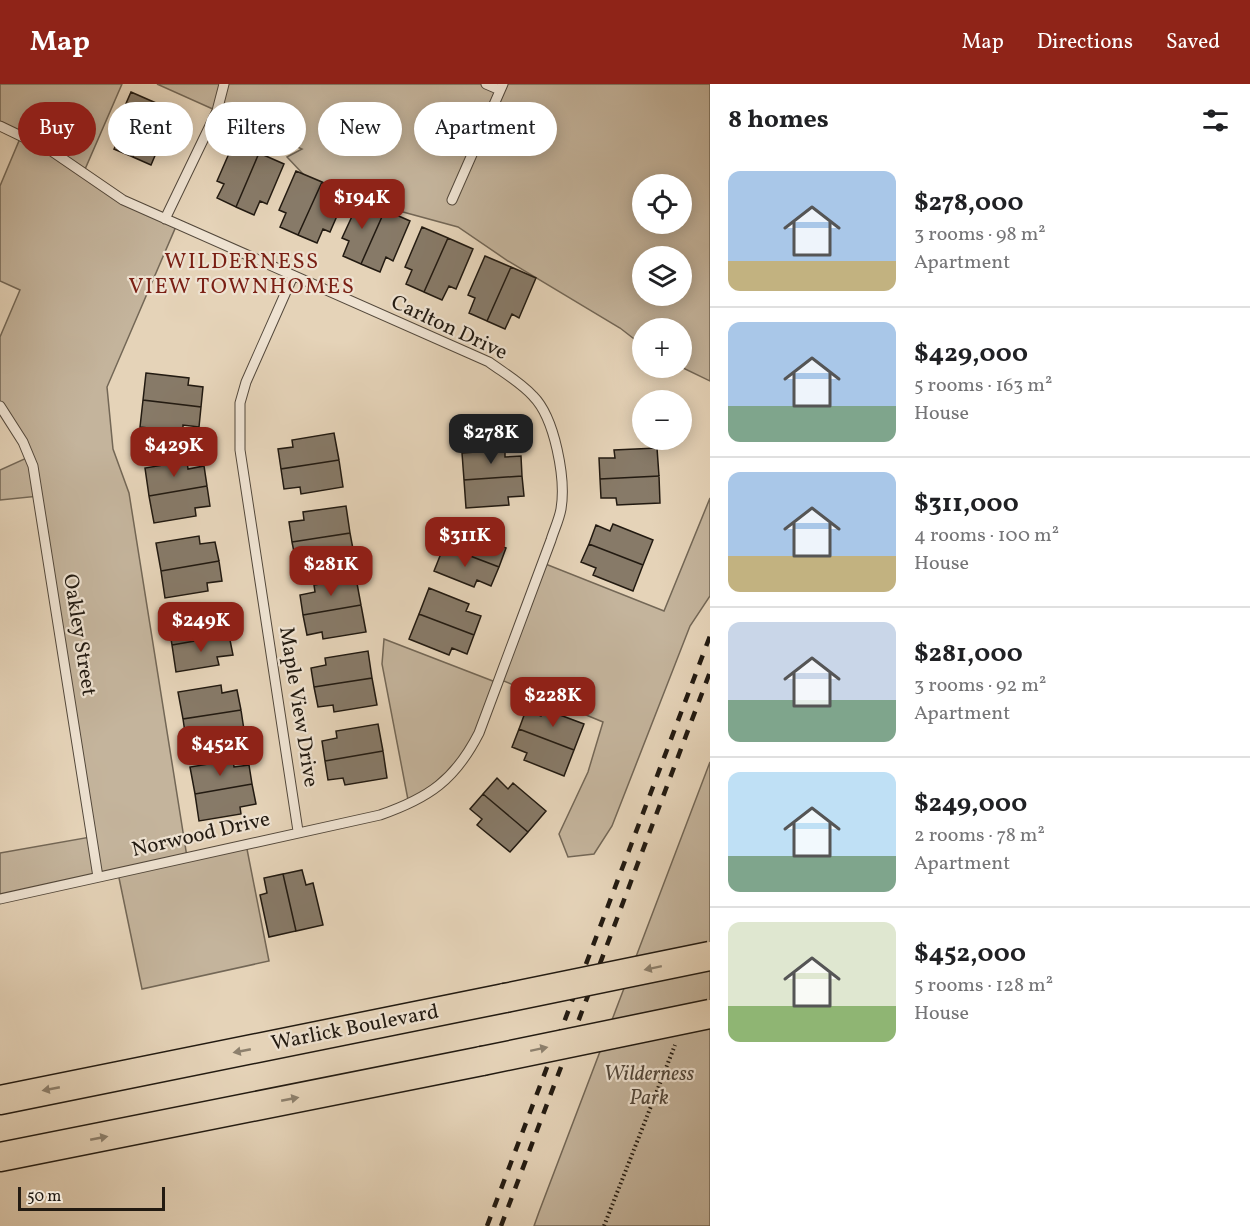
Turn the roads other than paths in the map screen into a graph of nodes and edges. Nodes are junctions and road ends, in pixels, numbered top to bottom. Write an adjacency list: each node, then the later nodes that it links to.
1 (224, 84): 6 (lane)
2 (486, 84): 3 (lane)
3 (502, 87): 5 (lane)
4 (0, 126): 6 (lane, Carlton Drive)
5 (452, 200)
6 (165, 219): 7 (lane, Carlton Drive)
7 (293, 276): 9 (lane, Carlton Drive); 10 (lane, Maple View Drive)
8 (0, 406): 11 (lane, Oakley Street)
9 (409, 805): 10 (lane, Norwood Drive)
10 (298, 831): 11 (lane, Norwood Drive)
11 (98, 877): 12 (lane, Norwood Drive)
12 (0, 898)
13 (710, 956): 15 (main road, Warlick Boulevard, one-way to 15, bridge)
14 (710, 1014): 16 (main road, one-way to 14, bridge)
15 (0, 1100)
16 (0, 1158)

